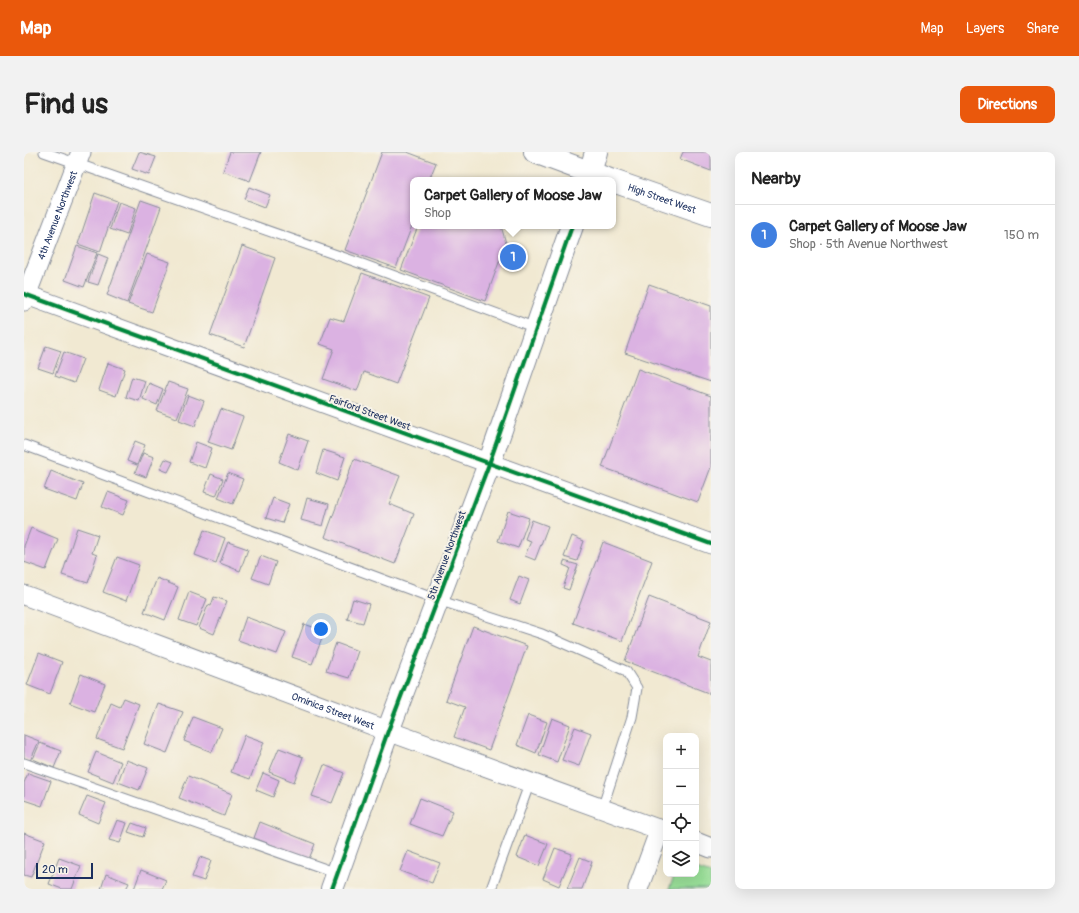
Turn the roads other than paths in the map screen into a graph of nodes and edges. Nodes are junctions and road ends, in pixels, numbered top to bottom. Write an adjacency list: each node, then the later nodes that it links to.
1 (44, 152): 4 (lane)
2 (535, 152): 5 (street)
3 (596, 152): 6 (street)
4 (78, 158): 10 (street, 4th Avenue Northwest); 11 (lane)
5 (594, 177)
6 (596, 177)
7 (616, 182): 8 (street, High Street West)
8 (711, 215)
9 (571, 229): 11 (street, 5th Avenue Northwest)
10 (25, 296): 13 (street, Fairford Street West)
11 (537, 328): 13 (street, 5th Avenue Northwest)
12 (24, 446): 16 (lane)
13 (489, 464): 14 (street, Fairford Street West); 16 (street, 5th Avenue Northwest)
14 (711, 544)
15 (24, 595): 17 (street, Ominica Street West)
16 (438, 600): 17 (street, 5th Avenue Northwest); 20 (lane)
17 (388, 730): 19 (street, Ominica Street West); 24 (street, 5th Avenue Northwest)
18 (24, 763): 24 (lane)
19 (530, 782): 20 (street, Ominica Street West); 25 (lane)
20 (602, 809): 21 (street, Ominica Street West)
21 (663, 831): 26 (street)
22 (699, 843): 23 (street)
23 (711, 848)
24 (334, 881)
25 (491, 889)
26 (638, 889)

